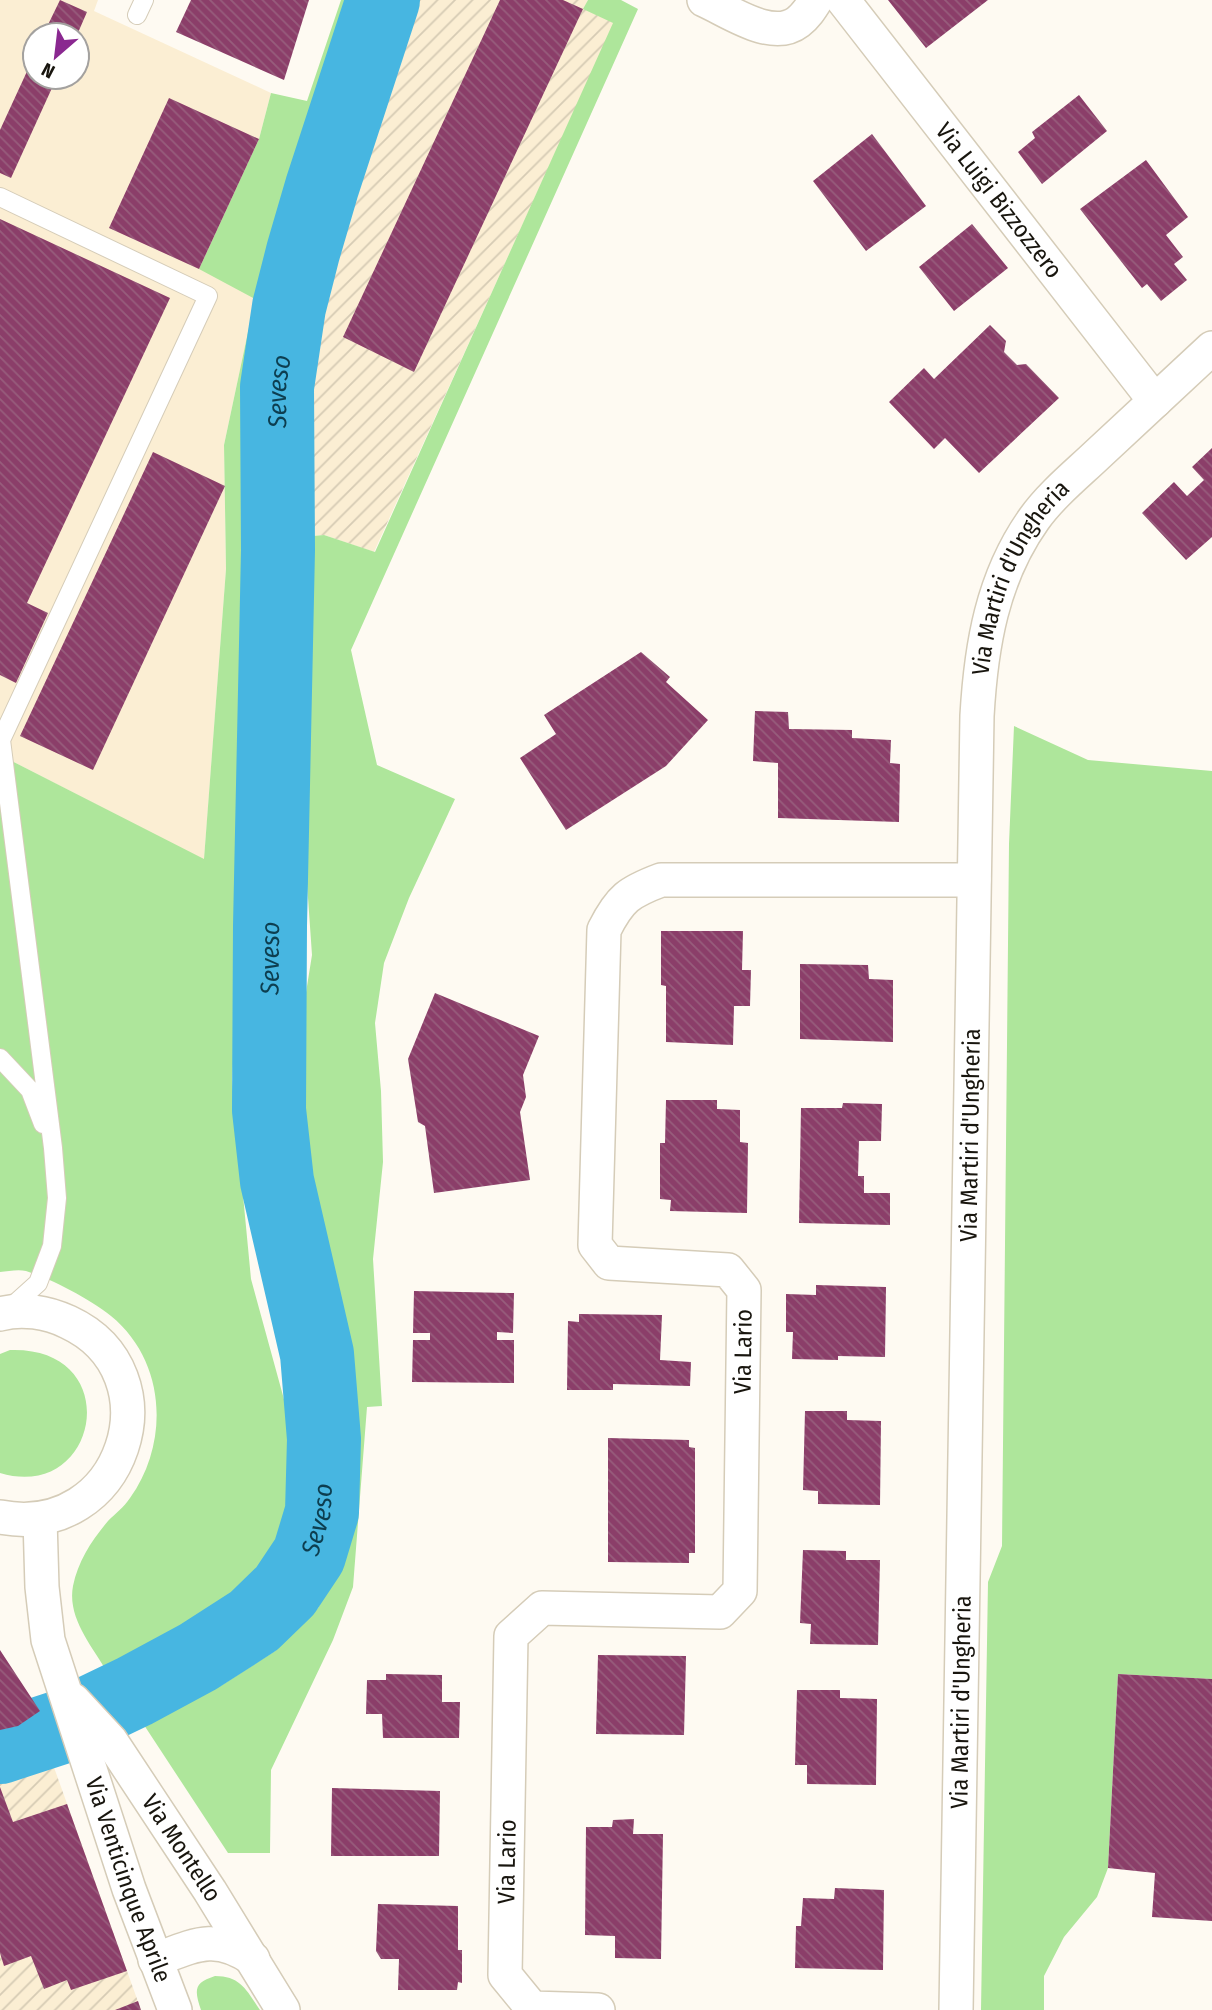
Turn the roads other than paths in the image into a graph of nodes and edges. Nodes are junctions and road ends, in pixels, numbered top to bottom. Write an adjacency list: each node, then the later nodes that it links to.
1 (704, 0): 2 (street)
2 (816, 0)
3 (843, 0): 6 (street, Via Luigi Bizzozzero)
4 (0, 197): 9 (lane)
5 (1212, 348): 6 (street, Via Martiri d'Ungheria)
6 (1155, 401): 7 (street, Via Martiri d'Ungheria)
7 (974, 880): 18 (street, Via Lario); 19 (street, Via Martiri d'Ungheria)
8 (0, 1058): 9 (lane)
9 (53, 1148): 10 (lane)
10 (3, 1313): 12 (street)
11 (0, 1517): 12 (street)
12 (40, 1519): 13 (street, Via Montello)
13 (98, 1746): 14 (street, Via Montello); 15 (street, Via Venticinque Aprile)
14 (253, 1959): 15 (street); 17 (street, Via Montello)
15 (155, 1960): 16 (street, Via Venticinque Aprile)
16 (174, 2010)
17 (283, 2010)
18 (598, 2010)
19 (956, 2010)

